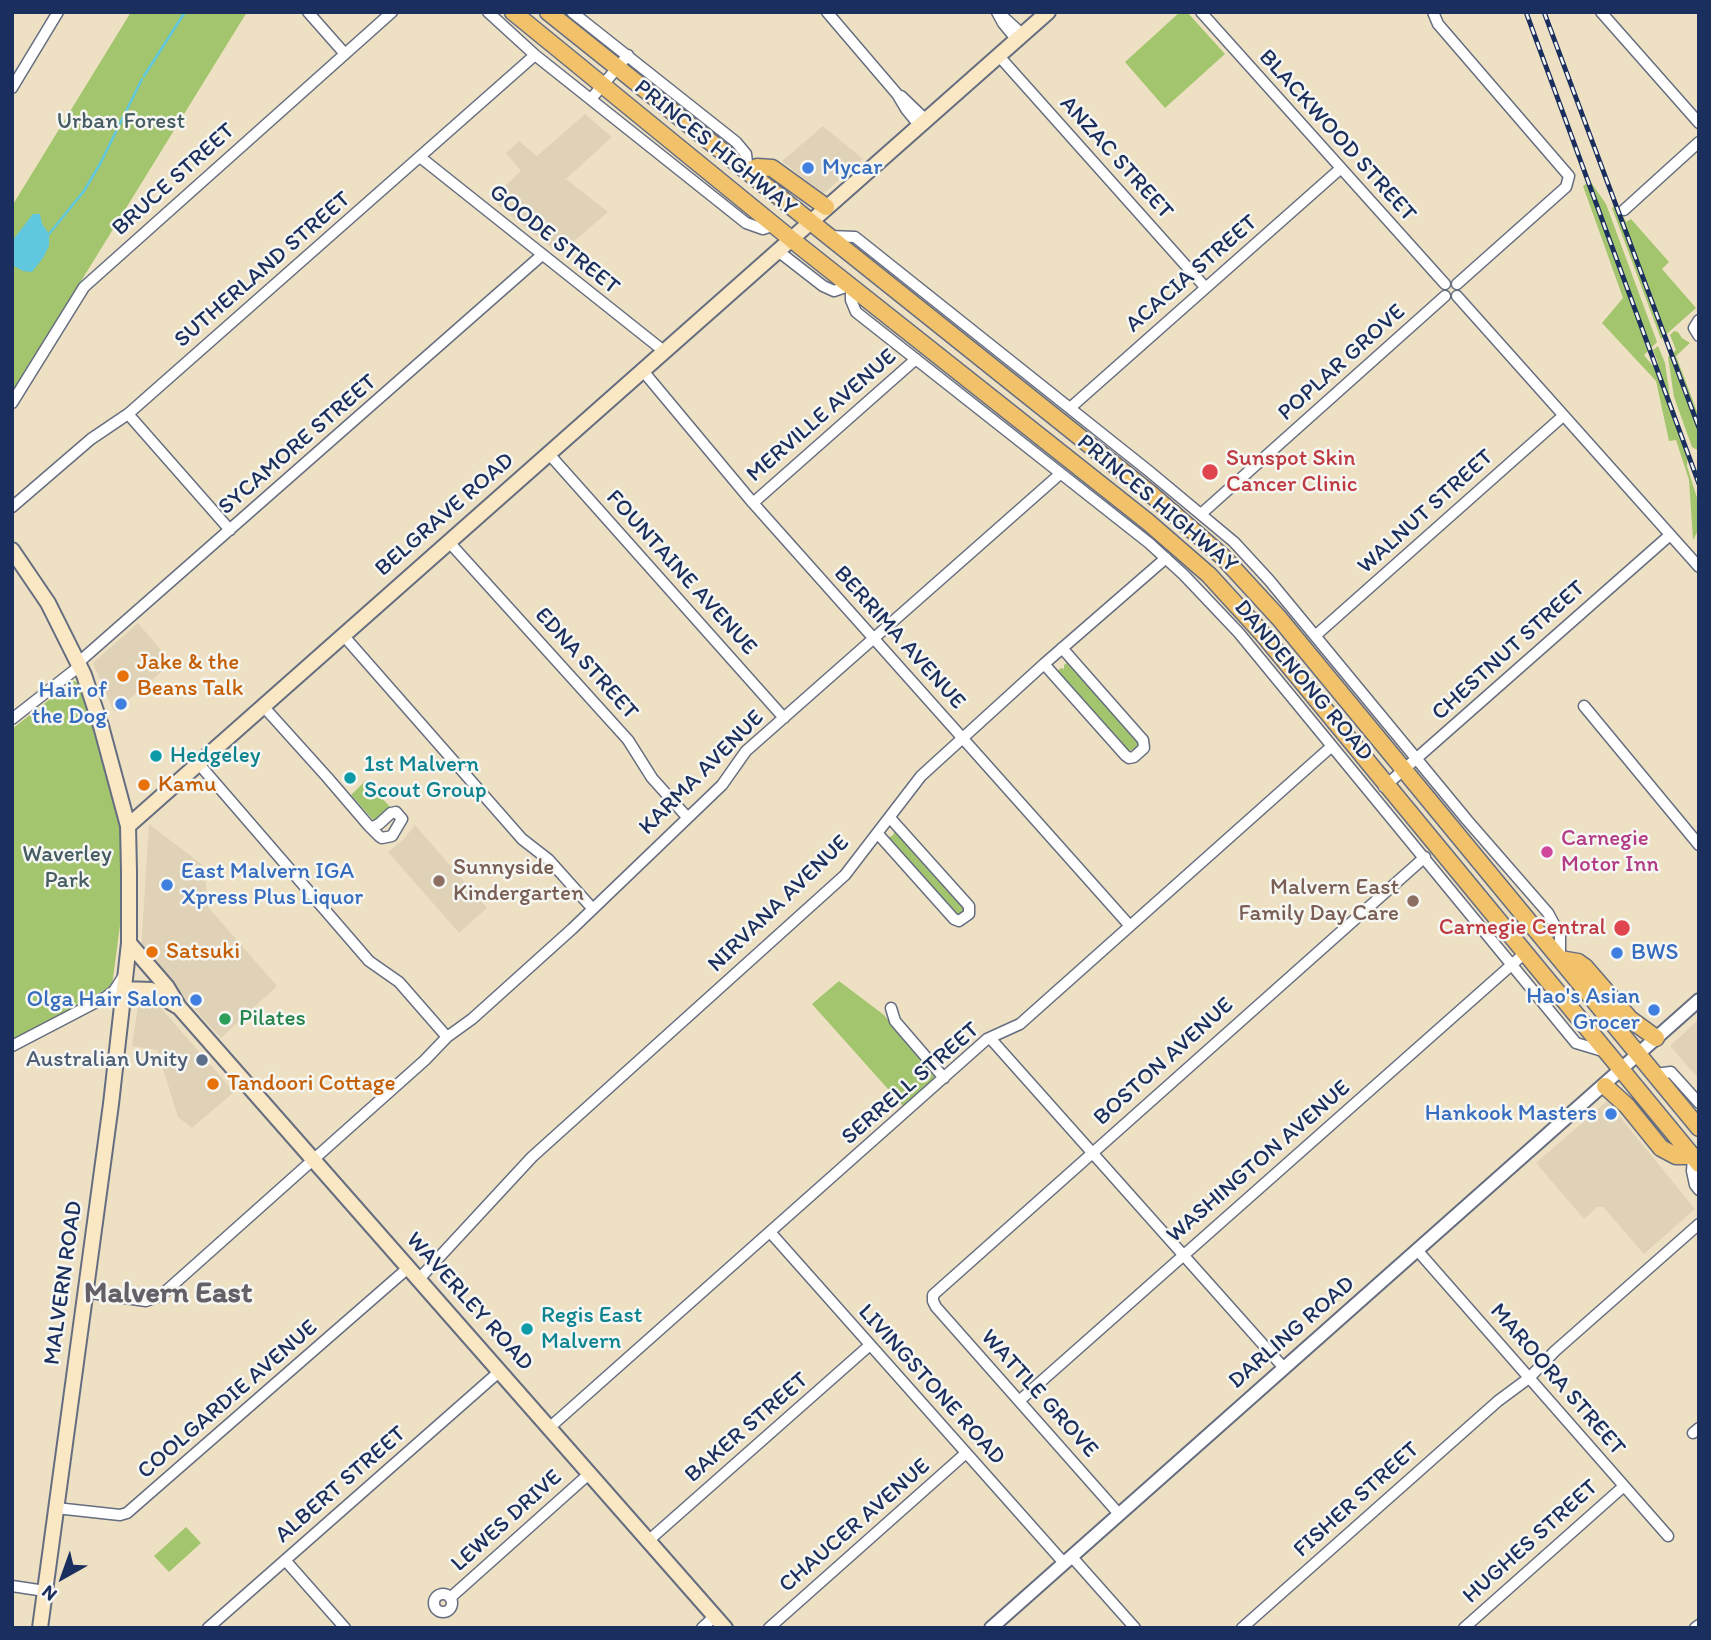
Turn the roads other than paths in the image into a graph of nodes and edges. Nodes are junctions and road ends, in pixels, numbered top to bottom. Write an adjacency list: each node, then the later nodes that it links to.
1 (58, 12): 21 (street)
2 (307, 12): 15 (street)
3 (392, 12): 15 (street, BRUCE STREET)
4 (488, 12): 16 (street)
5 (513, 12): 20 (highway, PRINCES HIGHWAY)
6 (548, 12): 19 (highway, PRINCES HIGHWAY)
7 (572, 12): 17 (street)
8 (827, 12): 23 (street)
9 (998, 12): 14 (street)
10 (1048, 12): 14 (main road, BELGRAVE ROAD)
11 (1201, 12): 27 (street, BLACKWOOD STREET)
12 (1433, 12): 38 (street)
13 (1601, 12): 24 (street)
14 (1020, 37): 18 (main road, BELGRAVE ROAD)
15 (345, 54): 47 (street, BRUCE STREET)
16 (536, 55): 22 (street); 26 (street, SUTHERLAND STREET)
17 (628, 55): 19 (street); 28 (street)
18 (998, 55): 23 (main road, BELGRAVE ROAD); 40 (street, ANZAC STREET)
19 (617, 69): 20 (street); 28 (highway, PRINCES HIGHWAY)
20 (602, 86): 22 (street); 32 (highway, PRINCES HIGHWAY)
21 (12, 88)
22 (591, 99): 32 (street)
23 (923, 123): 29 (main road, BELGRAVE ROAD)
24 (1699, 123)
25 (1699, 142): 30 (street)
26 (420, 157): 36 (street, GOODE STREET); 49 (street, SUTHERLAND STREET)
27 (1340, 169): 37 (street, BLACKWOOD STREET); 40 (street, ACACIA STREET)
28 (748, 171): 29 (highway); 31 (highway, PRINCES HIGHWAY)
29 (826, 207): 31 (main road, BELGRAVE ROAD)
30 (1624, 210)
31 (810, 221): 33 (highway, PRINCES HIGHWAY); 34 (main road, BELGRAVE ROAD)
32 (775, 225): 34 (highway, PRINCES HIGHWAY)
33 (828, 236): 42 (street, DANDENONG ROAD); 43 (highway, PRINCES HIGHWAY)
34 (791, 239): 35 (main road, BELGRAVE ROAD); 39 (highway, PRINCES HIGHWAY)
35 (778, 251): 39 (street); 44 (main road, BELGRAVE ROAD)
36 (542, 255): 44 (street, GOODE STREET); 58 (street, SYCAMORE STREET)
37 (1445, 284): 38 (street); 41 (street)
38 (1457, 284): 41 (street)
39 (851, 285): 45 (street, DANDENONG ROAD); 54 (highway, PRINCES HIGHWAY)
40 (1205, 287): 48 (street, ACACIA STREET)
41 (1451, 296): 50 (street); 57 (street, POPLAR GROVE)
42 (945, 310): 43 (street); 48 (street, DANDENONG ROAD)
43 (942, 327): 53 (highway, PRINCES HIGHWAY)
44 (664, 352): 46 (main road, BELGRAVE ROAD)
45 (916, 359): 52 (street, DANDENONG ROAD); 55 (street, MERVILLE AVENUE)
46 (643, 371): 51 (main road, BELGRAVE ROAD); 55 (street, BERRIMA AVENUE)
47 (12, 403)
48 (1070, 408): 57 (street, DANDENONG ROAD)
49 (128, 415): 56 (street, SUTHERLAND STREET); 58 (street)
50 (1563, 416): 59 (street); 65 (street, WALNUT STREET)
51 (549, 454): 60 (main road, BELGRAVE ROAD); 72 (street, FOUNTAINE AVENUE)
52 (1060, 474): 62 (street, DANDENONG ROAD); 66 (street, KARMA AVENUE)
53 (1139, 485): 54 (highway); 77 (highway, PRINCES HIGHWAY)
54 (1124, 502): 78 (highway, PRINCES HIGHWAY)
55 (753, 503): 66 (street, BERRIMA AVENUE)
56 (12, 508)
57 (1201, 514): 65 (street, DANDENONG ROAD)
58 (230, 530): 68 (street, SYCAMORE STREET)
59 (1670, 535): 63 (street); 77 (street, CHESTNUT STREET)
60 (449, 542): 64 (main road, BELGRAVE ROAD); 80 (street, EDNA STREET)
61 (12, 550): 68 (main road)
62 (1166, 558): 67 (street, NIRVANA AVENUE); 75 (street, DANDENONG ROAD)
63 (1699, 568)
64 (343, 635): 70 (main road, BELGRAVE ROAD); 87 (street)
65 (1315, 636): 77 (street, DANDENONG ROAD)
66 (873, 638): 72 (street, KARMA AVENUE); 74 (street, BERRIMA AVENUE)
67 (1062, 649): 69 (street, NIRVANA AVENUE); 69 (street)
68 (80, 664): 73 (street, SYCAMORE STREET); 82 (main road)
69 (1044, 664): 74 (street, NIRVANA AVENUE)
70 (263, 706): 76 (main road, BELGRAVE ROAD); 83 (street)
71 (1584, 706): 85 (street)
72 (783, 718): 80 (street, KARMA AVENUE)
73 (12, 719)
74 (963, 739): 81 (street, NIRVANA AVENUE); 89 (street, BERRIMA AVENUE)
75 (1332, 746): 79 (street, DANDENONG ROAD); 89 (street, SERRELL STREET)
76 (198, 763): 82 (main road, BELGRAVE ROAD); 101 (street)
77 (1410, 765): 78 (street, CHESTNUT STREET); 88 (highway, PRINCES HIGHWAY); 90 (street, DANDENONG ROAD)
78 (1386, 785): 79 (street, CHESTNUT STREET); 92 (highway, PRINCES HIGHWAY)
79 (1373, 795): 86 (street, DANDENONG ROAD)
80 (687, 817): 87 (street, KARMA AVENUE)
81 (891, 818): 84 (street, NIRVANA AVENUE); 84 (street)
82 (128, 826): 91 (main road)
83 (369, 826)
84 (878, 834): 122 (street, NIRVANA AVENUE)
85 (1699, 845)
86 (1424, 857): 94 (street, DANDENONG ROAD); 113 (street, BOSTON AVENUE)
87 (592, 908): 101 (street, KARMA AVENUE)
88 (1529, 921): 90 (street); 93 (highway, PRINCES HIGHWAY)
89 (1130, 926): 102 (street, SERRELL STREET)
90 (1557, 927): 93 (street)
91 (128, 943): 95 (main road, MALVERN ROAD); 96 (main road, WAVERLEY ROAD)
92 (1525, 954): 94 (street, WASHINGTON AVENUE); 105 (highway, PRINCES HIGHWAY)
93 (1560, 959): 103 (highway); 106 (highway, PRINCES HIGHWAY)
94 (1511, 965): 105 (street, DANDENONG ROAD); 120 (street, WASHINGTON AVENUE)
95 (126, 972): 96 (main road); 97 (main road, MALVERN ROAD)
96 (157, 977): 99 (main road, WAVERLEY ROAD)
97 (119, 990): 99 (main road, WAVERLEY ROAD); 104 (street); 123 (main road, MALVERN ROAD)
98 (1699, 1000): 103 (street, DARLING ROAD)
99 (178, 1007): 114 (main road, WAVERLEY ROAD)
100 (891, 1008): 109 (street)
101 (447, 1037): 114 (street, KARMA AVENUE)
102 (990, 1038): 109 (street, SERRELL STREET); 113 (street)
103 (1656, 1038): 106 (street, DARLING ROAD)
104 (12, 1046)
105 (1606, 1052): 107 (highway, PRINCES HIGHWAY)
106 (1638, 1055): 107 (street, DARLING ROAD); 108 (highway, PRINCES HIGHWAY)
107 (1621, 1071): 110 (street, DARLING ROAD); 115 (highway, PRINCES HIGHWAY)
108 (1654, 1074): 111 (street); 112 (highway, PRINCES HIGHWAY)
109 (944, 1078): 118 (street, SERRELL STREET)
110 (1605, 1086): 115 (highway); 119 (street, DARLING ROAD)
111 (1699, 1102)
112 (1699, 1128)
113 (1091, 1152): 120 (street); 124 (street, BOSTON AVENUE)
114 (313, 1160): 121 (main road, WAVERLEY ROAD); 123 (street, KARMA AVENUE)
115 (1696, 1160): 116 (street)
116 (1699, 1190)
117 (1699, 1224): 128 (street, FISHER STREET)
118 (770, 1232): 125 (street, LIVINGSTONE ROAD); 130 (street, SERRELL STREET)
119 (1417, 1250): 126 (street, DARLING ROAD); 128 (street, MAROORA STREET)
120 (1183, 1255): 126 (street); 129 (street, WASHINGTON AVENUE)
121 (408, 1268): 122 (main road, WAVERLEY ROAD); 134 (street, COOLGARDIE AVENUE)
122 (419, 1279): 127 (main road, WAVERLEY ROAD)
123 (84, 1292): 134 (main road, MALVERN ROAD)
124 (932, 1298): 129 (street, WATTLE GROVE)
125 (870, 1345): 131 (street, LIVINGSTONE ROAD); 137 (street, BAKER STREET)
126 (1284, 1368): 135 (street, DARLING ROAD)
127 (500, 1371): 130 (main road, WAVERLEY ROAD); 138 (street, ALBERT STREET)
128 (1527, 1375): 133 (street, MAROORA STREET); 151 (street, FISHER STREET)
129 (1019, 1401): 135 (street, WATTLE GROVE)
130 (550, 1428): 132 (main road, WAVERLEY ROAD)
131 (966, 1454): 139 (street, LIVINGSTONE ROAD); 148 (street, CHAUCER AVENUE)
132 (590, 1474): 137 (main road, WAVERLEY ROAD); 142 (street, LEWES DRIVE)
133 (1624, 1486): 136 (street, MAROORA STREET); 152 (street, HUGHES STREET)
134 (56, 1508): 141 (main road, MALVERN ROAD)
135 (1119, 1514): 139 (street, DARLING ROAD)
136 (1668, 1536)
137 (648, 1541): 143 (main road, WAVERLEY ROAD)
138 (285, 1560): 145 (street, ALBERT STREET); 146 (street)
139 (1068, 1560): 149 (street, DARLING ROAD); 150 (street, LIVINGSTONE ROAD)
140 (12, 1586): 141 (street)
141 (45, 1591): 144 (main road, MALVERN ROAD)
142 (450, 1598)
143 (720, 1622): 147 (street)
144 (40, 1628)
145 (208, 1628)
146 (345, 1628)
147 (702, 1628)
148 (769, 1628)
149 (991, 1628)
150 (1135, 1628)
151 (1242, 1628)
152 (1464, 1628)

